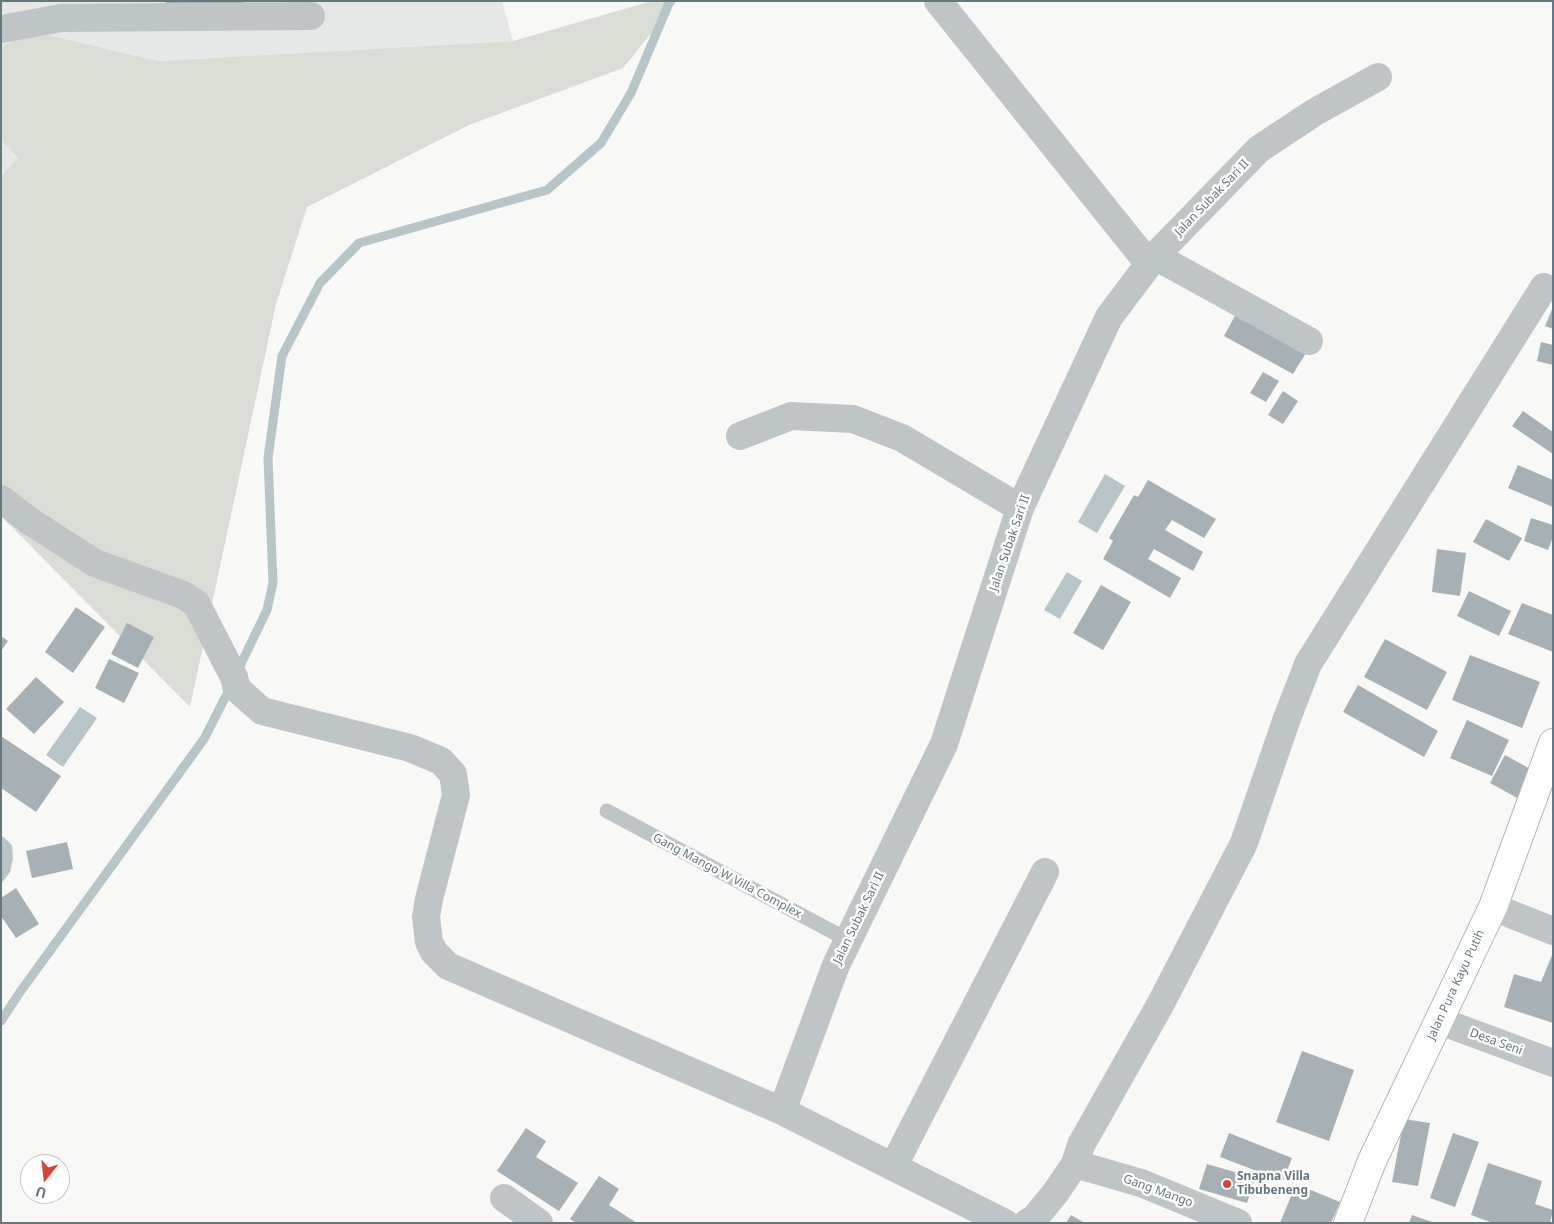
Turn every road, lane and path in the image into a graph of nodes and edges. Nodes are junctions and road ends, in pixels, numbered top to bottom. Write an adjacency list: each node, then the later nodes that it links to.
1 (938, 1): 5 (street)
2 (311, 16): 3 (street)
3 (1, 29)
4 (1378, 77): 5 (street, Jalan Subak Sari II)
5 (1152, 260): 7 (street); 10 (street, Jalan Subak Sari II)
6 (1544, 287): 20 (street)
7 (1309, 341)
8 (740, 436): 10 (street)
9 (1, 499): 19 (street)
10 (1020, 508): 16 (street, Jalan Subak Sari II)
11 (1553, 743): 14 (street, Jalan Pura Kayu Putih)
12 (607, 811): 16 (lane, Gang Mango W Villa Complex)
13 (1045, 872): 21 (street)
14 (1493, 907): 15 (street); 17 (street, Jalan Pura Kayu Putih)
15 (1553, 931)
16 (848, 940): 19 (street, Jalan Subak Sari II)
17 (1440, 1021): 18 (street, Desa Seni); 27 (street, Jalan Pura Kayu Putih)
18 (1553, 1063)
19 (782, 1110): 21 (street)
20 (1075, 1164): 25 (street); 26 (street, Gang Mango)
21 (893, 1167): 24 (street)
22 (504, 1198): 23 (street)
23 (539, 1223)
24 (1005, 1223)
25 (1027, 1223)
26 (1238, 1223)
27 (1348, 1223)

